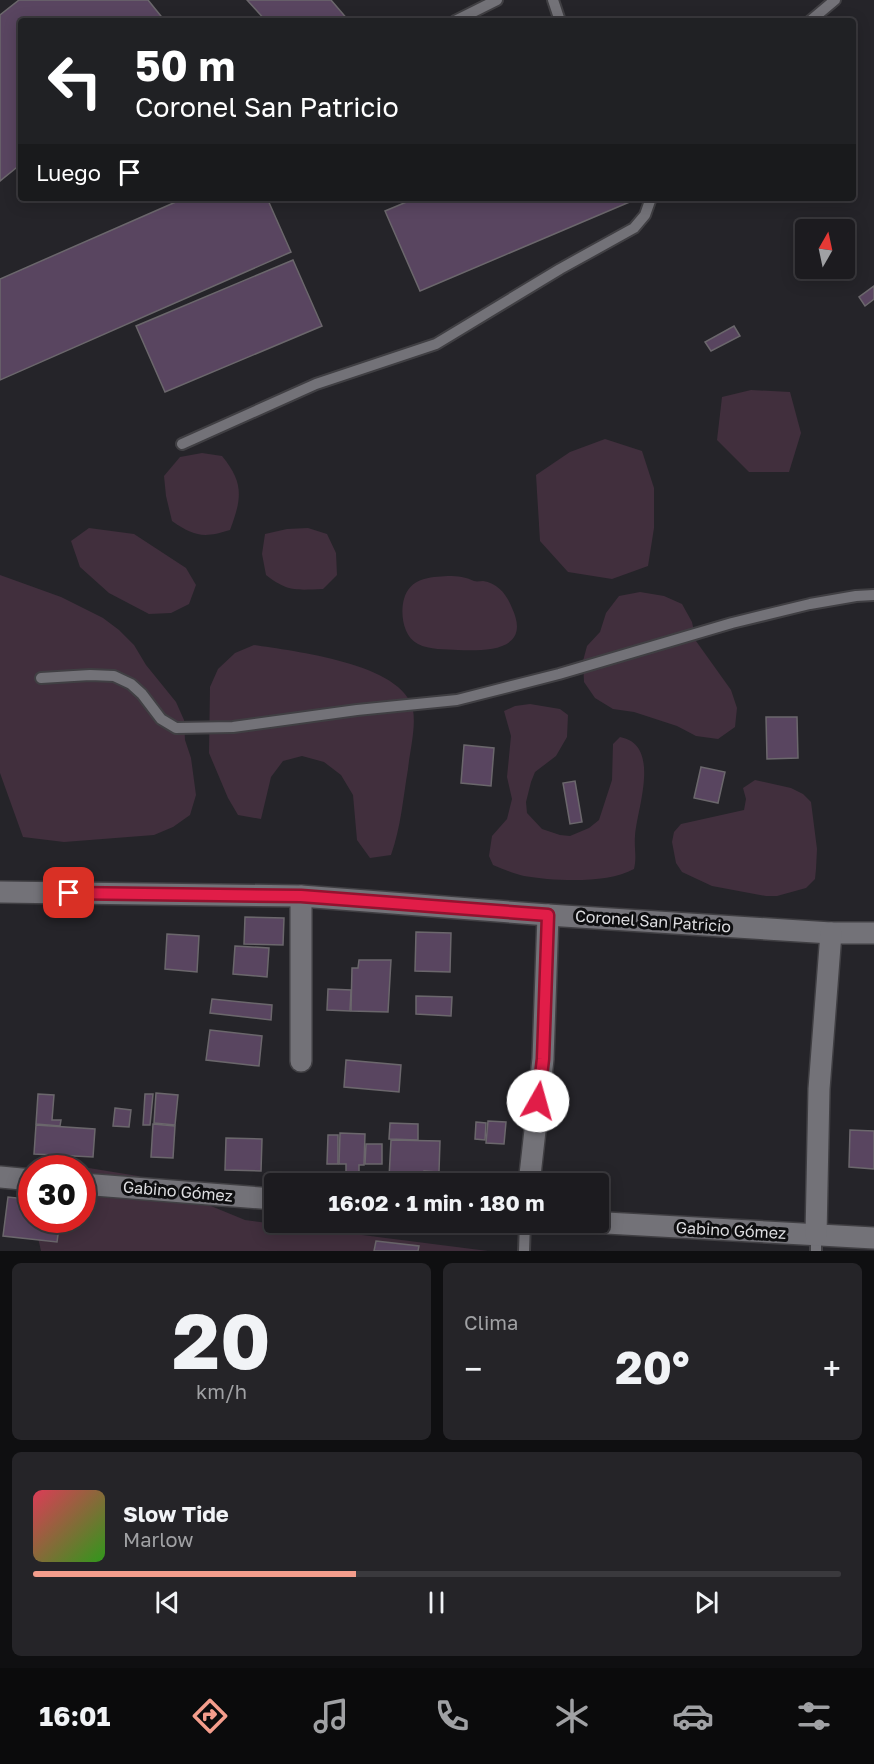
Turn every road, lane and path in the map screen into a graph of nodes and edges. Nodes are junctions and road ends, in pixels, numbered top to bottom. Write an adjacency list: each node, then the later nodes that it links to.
1 (496, 0): 4 (lane)
2 (553, 0): 5 (lane)
3 (835, 0): 6 (lane)
4 (461, 18)
5 (559, 18)
6 (814, 18)
7 (650, 201): 8 (lane)
8 (182, 444)
9 (874, 595): 10 (lane)
10 (41, 678)
11 (0, 892): 12 (street, Coronel San Patricio)
12 (301, 896): 13 (street, Coronel San Patricio); 16 (street)
13 (548, 915): 14 (street, Coronel San Patricio); 17 (street)
14 (831, 933): 15 (street, Coronel San Patricio); 25 (street)
15 (874, 933)
16 (301, 1061)
17 (530, 1173)
18 (0, 1177): 19 (street)
19 (18, 1179)
20 (96, 1185): 21 (street, Gabino Gómez)
21 (264, 1198)
22 (609, 1224): 25 (street, Gabino Gómez)
23 (525, 1233): 26 (lane)
24 (874, 1238): 25 (street, Gabino Gómez)
25 (816, 1243)
26 (524, 1251)

